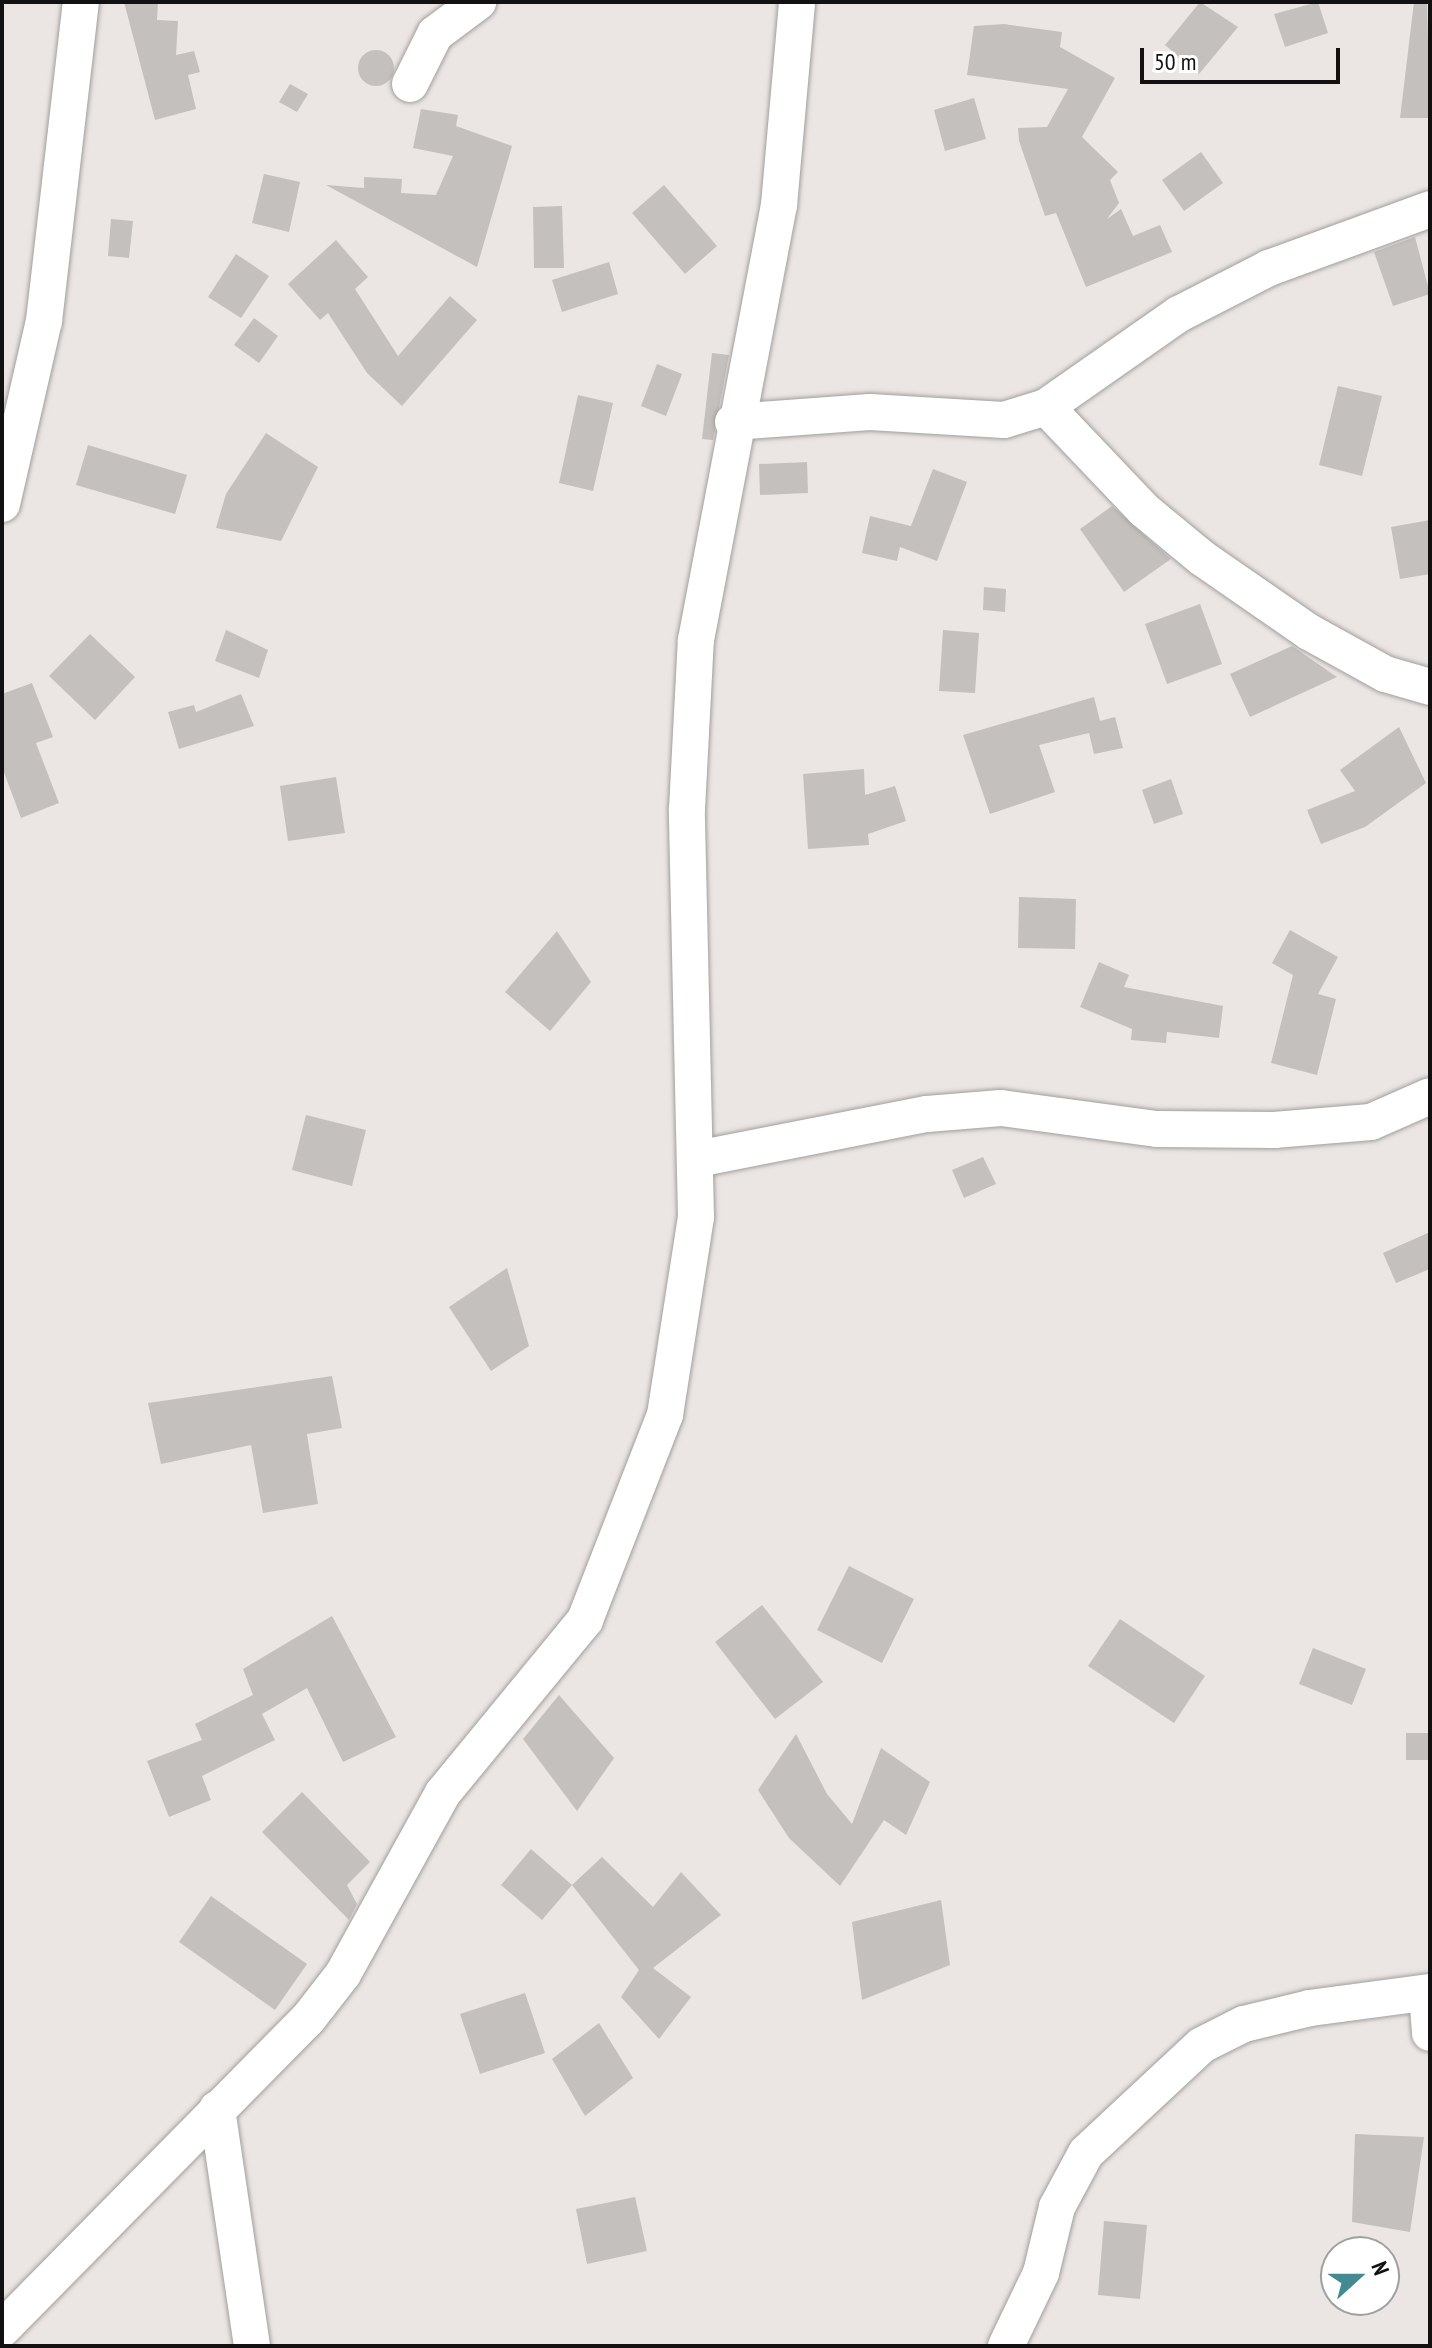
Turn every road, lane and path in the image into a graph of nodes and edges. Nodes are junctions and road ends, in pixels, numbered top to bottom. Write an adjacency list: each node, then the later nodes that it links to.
1 (81, 2): 8 (street)
2 (478, 2): 4 (street)
3 (797, 2): 7 (street)
4 (410, 84)
5 (1430, 209): 6 (street)
6 (1046, 407): 7 (street); 9 (street)
7 (733, 422): 11 (street)
8 (2, 504)
9 (1430, 687)
10 (1430, 1096): 11 (street)
11 (697, 1159): 14 (street)
12 (1428, 1992): 13 (street); 17 (street)
13 (1430, 2033)
14 (217, 2109): 15 (street); 16 (street)
15 (2, 2329)
16 (252, 2346)
17 (1006, 2346)

